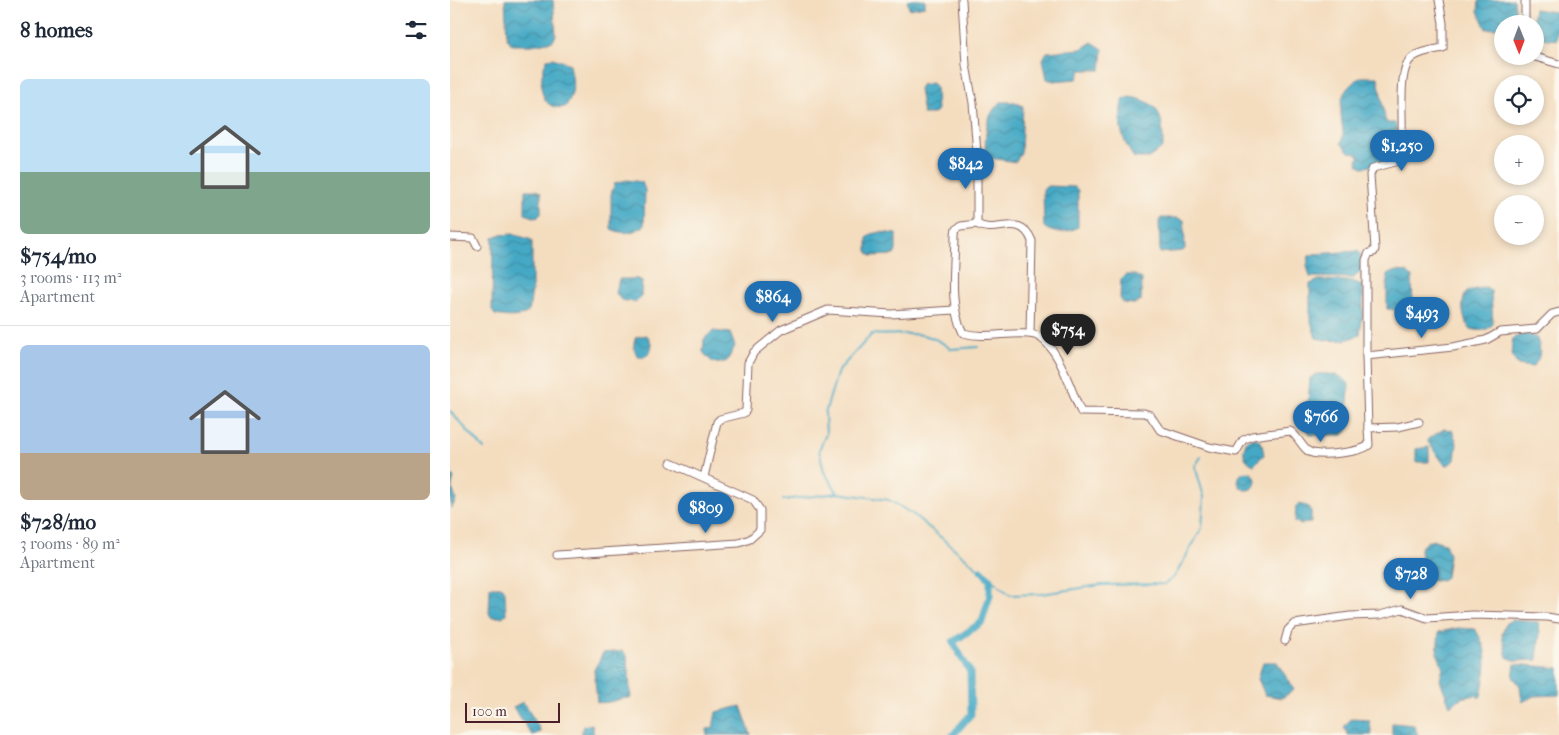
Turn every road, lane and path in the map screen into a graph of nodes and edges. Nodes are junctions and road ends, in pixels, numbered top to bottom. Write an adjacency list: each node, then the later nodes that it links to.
1 (962, 0): 7 (street)
2 (1439, 0): 13 (street)
3 (1526, 0): 4 (street)
4 (1525, 15)
5 (1544, 60): 6 (street)
6 (1559, 64)
7 (977, 224): 10 (street); 12 (street)
8 (450, 237): 9 (street)
9 (477, 246)
10 (954, 310): 12 (street); 17 (street)
11 (1559, 312): 13 (street)
12 (1030, 334): 15 (street)
13 (1366, 356): 15 (street)
14 (1419, 422): 15 (street)
15 (1368, 428)
16 (671, 464): 17 (street)
17 (704, 477): 18 (street)
18 (557, 555)
19 (1559, 619): 20 (street)
20 (1285, 641)

